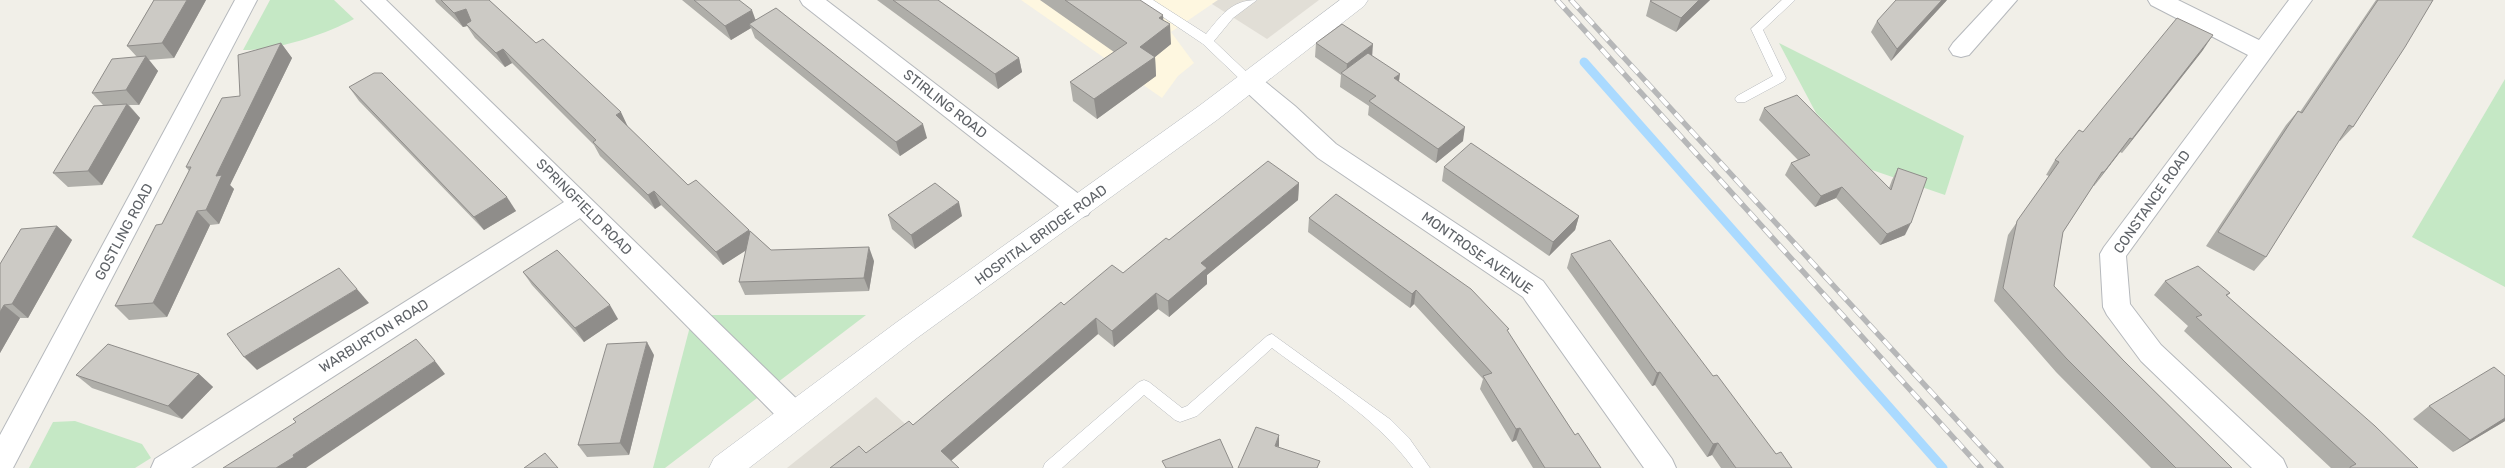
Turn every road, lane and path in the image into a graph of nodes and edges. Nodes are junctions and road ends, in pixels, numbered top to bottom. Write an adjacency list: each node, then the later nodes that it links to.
1 (246, 0): 19 (street, GOSTLING ROAD)
2 (372, 0): 16 (street, SPRINGFIELD ROAD)
3 (811, 0): 17 (street, STIRLING ROAD)
4 (1144, 0): 11 (lane)
5 (1252, 0): 11 (lane)
6 (1356, 0): 14 (main road, HOSPITAL BRIDGE ROAD)
7 (1788, 0): 15 (lane)
8 (2006, 0): 12 (street)
9 (2159, 0): 13 (street)
10 (2300, 0): 13 (street, CONSTANCE ROAD)
11 (1207, 41): 14 (lane)
12 (1961, 49)
13 (2262, 52): 25 (street, CONSTANCE ROAD)
14 (1250, 82): 17 (main road, HOSPITAL BRIDGE ROAD); 24 (street, MONTROSE AVENUE)
15 (1741, 99)
16 (582, 204): 18 (street, SPRINGFIELD ROAD); 20 (street, WARBURTON ROAD)
17 (1079, 208): 18 (main road, HOSPITAL BRIDGE ROAD)
18 (794, 415): 21 (main road, HOSPITAL BRIDGE ROAD)
19 (0, 464)
20 (166, 468)
21 (725, 468)
22 (1051, 468): 23 (lane)
23 (1422, 468)
24 (1661, 468)
25 (2272, 468)

